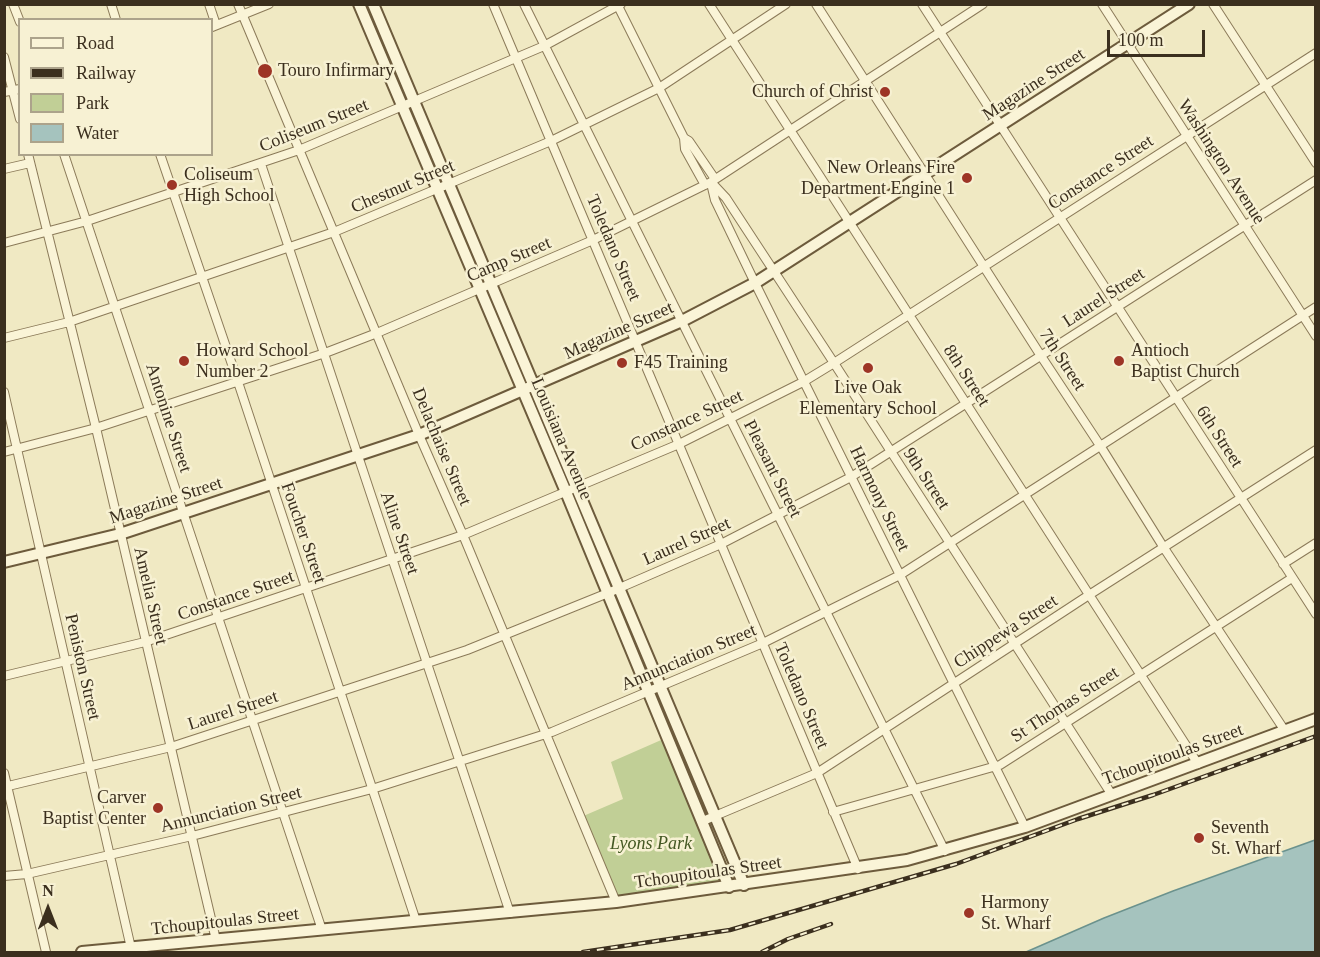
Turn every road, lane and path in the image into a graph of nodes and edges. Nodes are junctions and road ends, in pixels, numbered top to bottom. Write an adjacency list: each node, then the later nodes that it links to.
1 (238, 4): 16 (street, Delachaise Street)
2 (269, 4): 16 (street)
3 (359, 4): 30 (street, Louisiana Avenue)
4 (373, 4): 29 (street, Louisiana Avenue)
5 (493, 4): 24 (street, Toledano Street)
6 (524, 4): 21 (street, Pleasant Street)
7 (709, 4): 19 (street, 8th Street)
8 (786, 4): 19 (street, Chestnut Street)
9 (816, 4): 25 (street, 7th Street)
10 (922, 4): 18 (street, 6th Street)
11 (983, 4): 18 (street, Camp Street)
12 (1101, 4): 20 (street, Washington Avenue)
13 (1189, 4): 20 (street, Magazine Street)
14 (1213, 4): 26 (street)
15 (619, 5): 21 (street, Coliseum Street); 27 (street, Harmony Street)
16 (242, 16): 17 (street); 37 (street, Delachaise Street)
17 (214, 26)
18 (940, 32): 25 (street, Camp Street); 33 (street, 6th Street)
19 (731, 39): 27 (street, Chestnut Street); 34 (street, 8th Street)
20 (1127, 44): 33 (street, Magazine Street); 35 (street, Washington Avenue)
21 (544, 46): 24 (street, Coliseum Street); 32 (street, Pleasant Street)
22 (1316, 53): 26 (street, Constance Street)
23 (4, 57): 28 (street)
24 (516, 58): 29 (street, Coliseum Street); 36 (street, Toledano Street)
25 (866, 81): 34 (street, Camp Street); 44 (street, 7th Street)
26 (1265, 85): 35 (street, Constance Street); 41 (street)
27 (659, 88): 32 (street, Chestnut Street); 46 (street, Harmony Street)
28 (12, 91): 31 (street)
29 (414, 102): 30 (street, Coliseum Street); 47 (street, Louisiana Avenue)
30 (403, 106): 37 (street, Coliseum Street); 48 (street, Louisiana Avenue)
31 (18, 112)
32 (584, 125): 36 (street, Chestnut Street); 52 (street, Pleasant Street)
33 (1001, 126): 44 (street, Magazine Street); 50 (street, 6th Street)
34 (789, 131): 46 (street, Camp Street); 53 (street, 8th Street)
35 (1186, 136): 50 (street, Constance Street); 54 (street, Washington Avenue)
36 (551, 141): 47 (street, Chestnut Street); 57 (street, Toledano Street)
37 (299, 150): 42 (street, Coliseum Street); 55 (street, Delachaise Street)
38 (65, 156): 51 (street, Antonine Street)
39 (161, 156): 49 (street, Foucher Street)
40 (29, 159): 43 (street); 56 (street, Amelia Street)
41 (1316, 163)
42 (261, 164): 49 (street, Coliseum Street); 59 (street, Aline Street)
43 (4, 169)
44 (926, 174): 53 (street, Magazine Street); 60 (street, 7th Street)
45 (1316, 180): 54 (street, Laurel Street)
46 (710, 182): 52 (street, Camp Street); 61 (street, 9th Street); 64 (street, Harmony Street)
47 (449, 184): 48 (street, Chestnut Street); 63 (street, Louisiana Avenue)
48 (437, 189): 55 (street, Chestnut Street); 65 (street, Louisiana Avenue)
49 (172, 192): 51 (street, Coliseum Street); 62 (street, Foucher Street)
50 (1060, 218): 60 (street, Constance Street); 68 (street, 6th Street)
51 (87, 221): 56 (street, Coliseum Street); 66 (street, Antonine Street)
52 (633, 221): 57 (street, Camp Street); 71 (street, Pleasant Street)
53 (848, 223): 61 (street, Magazine Street); 69 (street, 8th Street)
54 (1244, 226): 68 (street, Laurel Street); 70 (street, Washington Avenue)
55 (334, 232): 59 (street, Chestnut Street); 73 (street, Delachaise Street)
56 (47, 233): 58 (street, Coliseum Street); 72 (street, Amelia Street)
57 (593, 240): 63 (street, Camp Street); 76 (street, Toledano Street)
58 (4, 243)
59 (289, 247): 62 (street, Chestnut Street); 77 (street, Aline Street)
60 (983, 266): 69 (street, Constance Street); 78 (street, 7th Street)
61 (773, 272): 64 (street, Magazine Street); 79 (street, 9th Street)
62 (201, 277): 66 (street, Chestnut Street); 80 (street, Foucher Street)
63 (491, 284): 65 (street, Camp Street); 82 (street, Louisiana Avenue)
64 (755, 284): 71 (street, Magazine Street); 81 (street, Harmony Street)
65 (479, 289): 73 (street, Camp Street); 84 (street, Louisiana Avenue)
66 (115, 306): 72 (street, Chestnut Street); 87 (street, Antonine Street)
67 (1316, 307): 70 (street, Annunciation Street)
68 (1118, 308): 78 (street, Laurel Street); 85 (street, 6th Street)
69 (908, 315): 79 (street, Constance Street); 86 (street, 8th Street)
70 (1302, 316): 74 (street, Washington Avenue); 85 (street, Annunciation Street)
71 (682, 321): 76 (street, Magazine Street); 88 (street, Pleasant Street)
72 (69, 322): 75 (street, Chestnut Street); 89 (street, Amelia Street)
73 (377, 333): 77 (street, Camp Street); 90 (street, Delachaise Street)
74 (1316, 336)
75 (4, 338)
76 (637, 342): 82 (street, Magazine Street); 93 (street, Toledano Street)
77 (325, 353): 80 (street, Camp Street); 99 (street, Aline Street)
78 (1041, 356): 86 (street, Laurel Street); 94 (street, 7th Street)
79 (834, 363): 81 (street, Constance Street); 98 (street, 9th Street)
80 (238, 382): 87 (street, Camp Street); 101 (street, Foucher Street)
81 (803, 382): 88 (street, Constance Street); 100 (street, Harmony Street)
82 (535, 386): 84 (street, Magazine Street); 91 (street, Louisiana Avenue)
83 (4, 392): 95 (street, Peniston Street)
84 (523, 392): 90 (street, Magazine Street); 92 (street, Louisiana Avenue)
85 (1176, 398): 94 (street, Annunciation Street); 105 (street, 6th Street)
86 (967, 404): 98 (street, Laurel Street); 104 (street, 8th Street)
87 (150, 411): 89 (street, Camp Street); 106 (street, Antonine Street)
88 (730, 419): 93 (street, Constance Street); 107 (street, Pleasant Street)
89 (96, 428): 95 (street, Camp Street); 108 (street, Amelia Street)
90 (419, 435): 99 (street, Magazine Street); 109 (street, Delachaise Street)
91 (556, 436): 92 (street); 102 (street, Louisiana Avenue)
92 (544, 441): 103 (street, Louisiana Avenue)
93 (679, 444): 102 (street, Constance Street); 111 (street, Toledano Street)
94 (1101, 447): 104 (street, Annunciation Street); 113 (street, 7th Street)
95 (16, 449): 97 (street, Camp Street); 114 (street, Peniston Street)
96 (1316, 450): 105 (street, Chippewa Street)
97 (4, 452)
98 (891, 452): 100 (street, Laurel Street); 112 (street, 9th Street)
99 (357, 456): 101 (street, Magazine Street); 115 (street, Aline Street)
100 (851, 477): 107 (street, Laurel Street); 118 (street, Harmony Street)
101 (271, 484): 106 (street, Magazine Street); 120 (street, Foucher Street)
102 (577, 487): 103 (street, Constance Street); 121 (street, Louisiana Avenue)
103 (566, 492): 109 (street, Constance Street); 122 (street, Louisiana Avenue)
104 (1025, 496): 112 (street, Annunciation Street); 123 (street, 8th Street)
105 (1241, 498): 113 (street, Chippewa Street); 117 (street, 6th Street)
106 (184, 513): 108 (street, Magazine Street); 126 (street, Antonine Street)
107 (779, 515): 111 (street, Laurel Street); 124 (street, Pleasant Street)
108 (120, 534): 114 (street, Magazine Street); 129 (street, Amelia Street)
109 (463, 535): 115 (street, Constance Street); 128 (street, Delachaise Street)
110 (1316, 543): 117 (street)
111 (720, 544): 121 (street, Laurel Street); 130 (street, Toledano Street)
112 (950, 544): 118 (street, Annunciation Street); 131 (street, 9th Street)
113 (1164, 548): 123 (street, Chippewa Street); 127 (street, 7th Street)
114 (40, 554): 116 (street, Magazine Street); 132 (street, Peniston Street)
115 (392, 559): 120 (street, Constance Street); 133 (street, Aline Street)
116 (4, 562)
117 (1283, 564): 119 (street, 6th Street)
118 (900, 575): 124 (street, Annunciation Street); 136 (street, Harmony Street)
119 (1292, 578): 125 (street, 6th Street); 127 (street, St Thomas Street)
120 (306, 588): 126 (street, Constance Street); 138 (street, Foucher Street)
121 (620, 588): 122 (street, Laurel Street); 137 (street, Louisiana Avenue)
122 (608, 593): 128 (street, Laurel Street); 139 (street, Louisiana Avenue)
123 (1089, 595): 131 (street, Chippewa Street); 134 (street, 8th Street)
124 (826, 612): 130 (street, Annunciation Street); 143 (street, Pleasant Street)
125 (1316, 614)
126 (219, 617): 129 (street, Constance Street); 141 (street, Antonine Street)
127 (1216, 627): 134 (street, St Thomas Street); 144 (street, 7th Street)
128 (504, 636): 133 (street, Laurel Street); 145 (street, Delachaise Street)
129 (146, 642): 132 (street, Constance Street); 146 (street, Amelia Street)
130 (763, 643): 137 (street, Annunciation Street); 152 (street, Toledano Street)
131 (1014, 644): 136 (street, Chippewa Street); 142 (street, 9th Street)
132 (65, 662): 135 (street, Constance Street); 150 (street, Peniston Street)
133 (428, 663): 138 (street, Laurel Street); 147 (street, Aline Street)
134 (1141, 674): 142 (street, St Thomas Street); 148 (street, 8th Street)
135 (4, 676)
136 (954, 684): 143 (street, Chippewa Street); 149 (street, Harmony Street)
137 (661, 687): 139 (street, Annunciation Street); 159 (street, Louisiana Avenue)
138 (340, 692): 141 (street, Laurel Street); 154 (street, Foucher Street)
139 (649, 692): 145 (street, Annunciation Street); 160 (street, Louisiana Avenue)
140 (1316, 719): 144 (street, Tchoupitoulas Street)
141 (254, 720): 146 (street, Laurel Street); 158 (street, Antonine Street)
142 (1066, 724): 149 (street, St Thomas Street); 156 (street, 9th Street)
143 (884, 730): 152 (street, Chippewa Street); 155 (street, Pleasant Street)
144 (1285, 731): 148 (street, Tchoupitoulas Street)
145 (546, 734): 147 (street, Annunciation Street); 170 (street, Delachaise Street)
146 (171, 747): 150 (street, Laurel Street); 162 (street, Amelia Street)
147 (459, 761): 154 (street, Annunciation Street); 171 (street, Aline Street)
148 (1198, 764): 156 (street, Tchoupitoulas Street)
149 (995, 767): 155 (street, St Thomas Street); 161 (street, Harmony Street)
150 (89, 768): 153 (street, Laurel Street); 164 (street, Peniston Street)
151 (4, 773): 153 (street)
152 (817, 773): 157 (street, Toledano Street); 159 (street, Chippewa Street)
153 (6, 786): 166 (street)
154 (372, 789): 158 (street, Annunciation Street); 172 (street, Foucher Street)
155 (914, 789): 157 (street, St Thomas Street); 163 (street, Pleasant Street)
156 (1112, 795): 161 (street, Tchoupitoulas Street)
157 (834, 812): 165 (street, Toledano Street)
158 (285, 813): 162 (street, Annunciation Street); 173 (street, Antonine Street)
159 (716, 816): 160 (street, Chippewa Street); 168 (street, Louisiana Avenue)
160 (703, 821): 169 (street, Louisiana Avenue)
161 (1024, 827): 163 (street, Tchoupitoulas Street)
162 (192, 836): 164 (street, Annunciation Street); 174 (street, Amelia Street)
163 (945, 851): 165 (street, Tchoupitoulas Street)
164 (110, 854): 166 (street, Annunciation Street); 175 (street, Peniston Street)
165 (858, 869): 168 (street, Tchoupitoulas Street)
166 (27, 874): 167 (street, Annunciation Street); 176 (street)
167 (4, 876)
168 (744, 885): 169 (street, Tchoupitoulas Street)
169 (729, 887): 170 (street, Tchoupitoulas Street)
170 (616, 902): 171 (street, Tchoupitoulas Street)
171 (510, 913): 172 (street, Tchoupitoulas Street)
172 (416, 921): 173 (street, Tchoupitoulas Street)
173 (322, 930): 174 (street, Tchoupitoulas Street)
174 (216, 940): 175 (street, Tchoupitoulas Street)
175 (131, 948): 177 (street, Tchoupitoulas Street)
176 (46, 952)
177 (82, 952)

